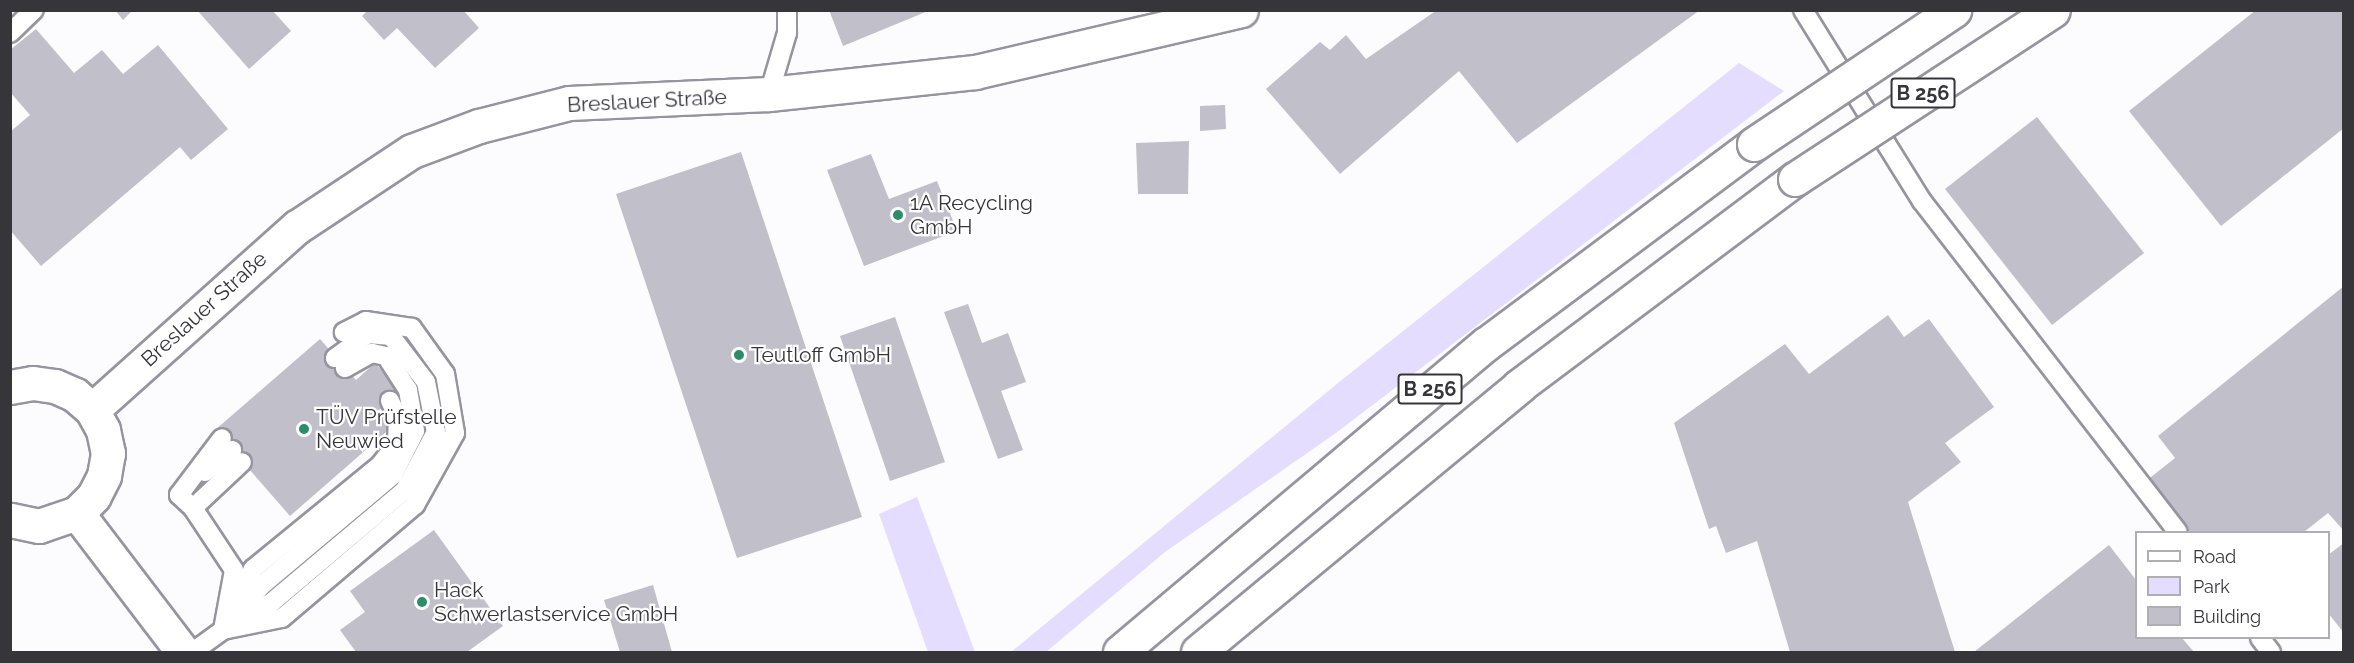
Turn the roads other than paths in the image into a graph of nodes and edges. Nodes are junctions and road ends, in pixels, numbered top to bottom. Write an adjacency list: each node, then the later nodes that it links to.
1 (34, 10): 7 (lane)
2 (786, 10): 8 (lane)
3 (1803, 10): 17 (lane)
4 (1954, 10): 22 (main road, B 256, bridge)
5 (2053, 10): 23 (main road, B 256, bridge)
6 (1227, 13): 8 (main road, Breslauer Straße)
7 (10, 33)
8 (769, 94): 13 (main road, Breslauer Straße)
9 (344, 332): 18 (lane)
10 (350, 364): 18 (lane)
11 (10, 387): 13 (main road)
12 (390, 401): 18 (lane)
13 (92, 410): 15 (main road)
14 (193, 508): 14 (lane); 18 (lane)
15 (77, 513): 16 (main road); 20 (main road)
16 (10, 520)
17 (2177, 531)
18 (223, 630): 21 (lane)
19 (2261, 639): 24 (lane)
20 (183, 652)
21 (193, 652)
22 (1120, 652)
23 (1198, 652)
24 (2271, 652)

